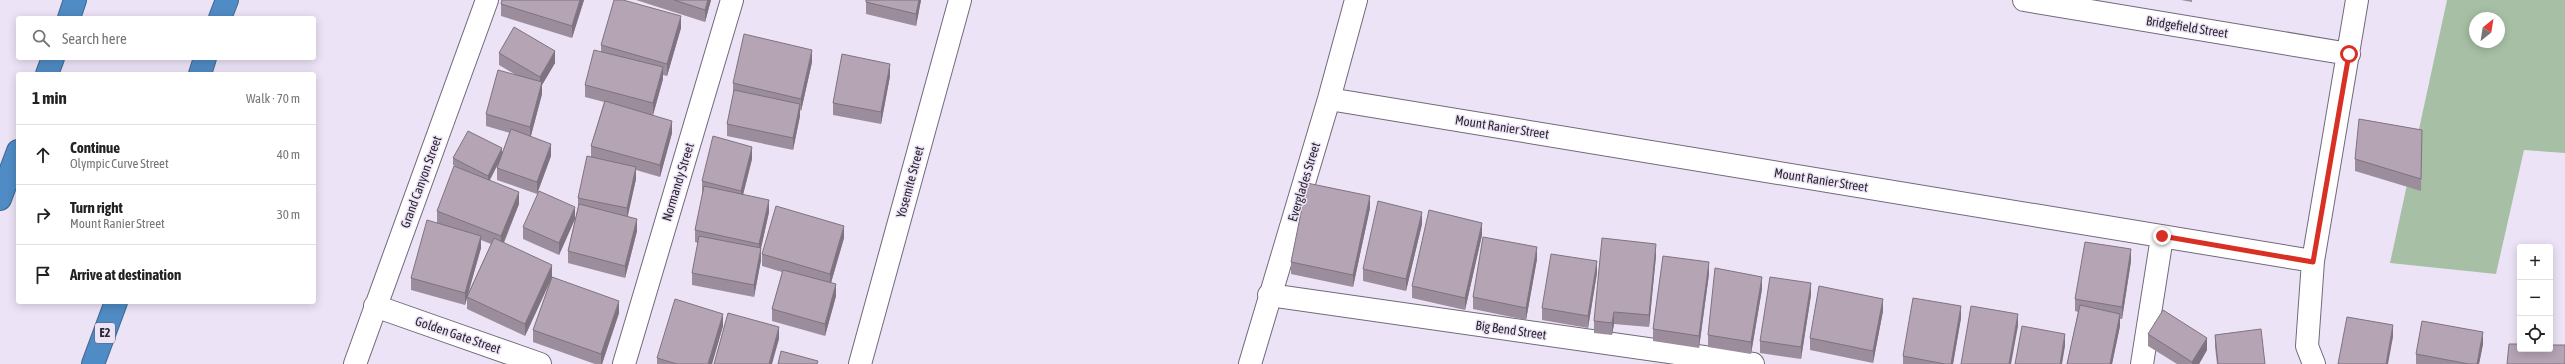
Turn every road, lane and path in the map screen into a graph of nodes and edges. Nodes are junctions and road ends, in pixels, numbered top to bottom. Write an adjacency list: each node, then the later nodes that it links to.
1 (76, 0): 9 (highway)
2 (227, 0): 10 (highway)
3 (487, 0): 23 (street, Grand Canyon Street)
4 (732, 0): 27 (street, Normandy Street)
5 (960, 0): 28 (street, Yosemite Street)
6 (1356, 0): 16 (street, Everglades Street)
7 (2024, 0): 11 (street, Bridgefield Street)
8 (2357, 0): 11 (street)
9 (70, 16)
10 (221, 16)
11 (2349, 54): 20 (street)
12 (52, 60): 14 (highway)
13 (204, 60): 15 (highway)
14 (48, 72)
15 (201, 72)
16 (1329, 99): 19 (street, Mount Ranier Street); 21 (street, Everglades Street)
17 (16, 156): 18 (highway)
18 (0, 199)
19 (2162, 236): 20 (street, Mount Ranier Street); 31 (street)
20 (2313, 262): 32 (street)
21 (1269, 295): 29 (street, Everglades Street); 30 (street, Big Bend Street)
22 (115, 304): 24 (highway, E2)
23 (375, 306): 25 (street, Grand Canyon Street); 26 (street, Golden Gate Street)
24 (93, 364)
25 (355, 364)
26 (540, 364)
27 (624, 364)
28 (860, 364)
29 (1250, 364)
30 (1753, 364)
31 (2142, 364)
32 (2314, 364)

